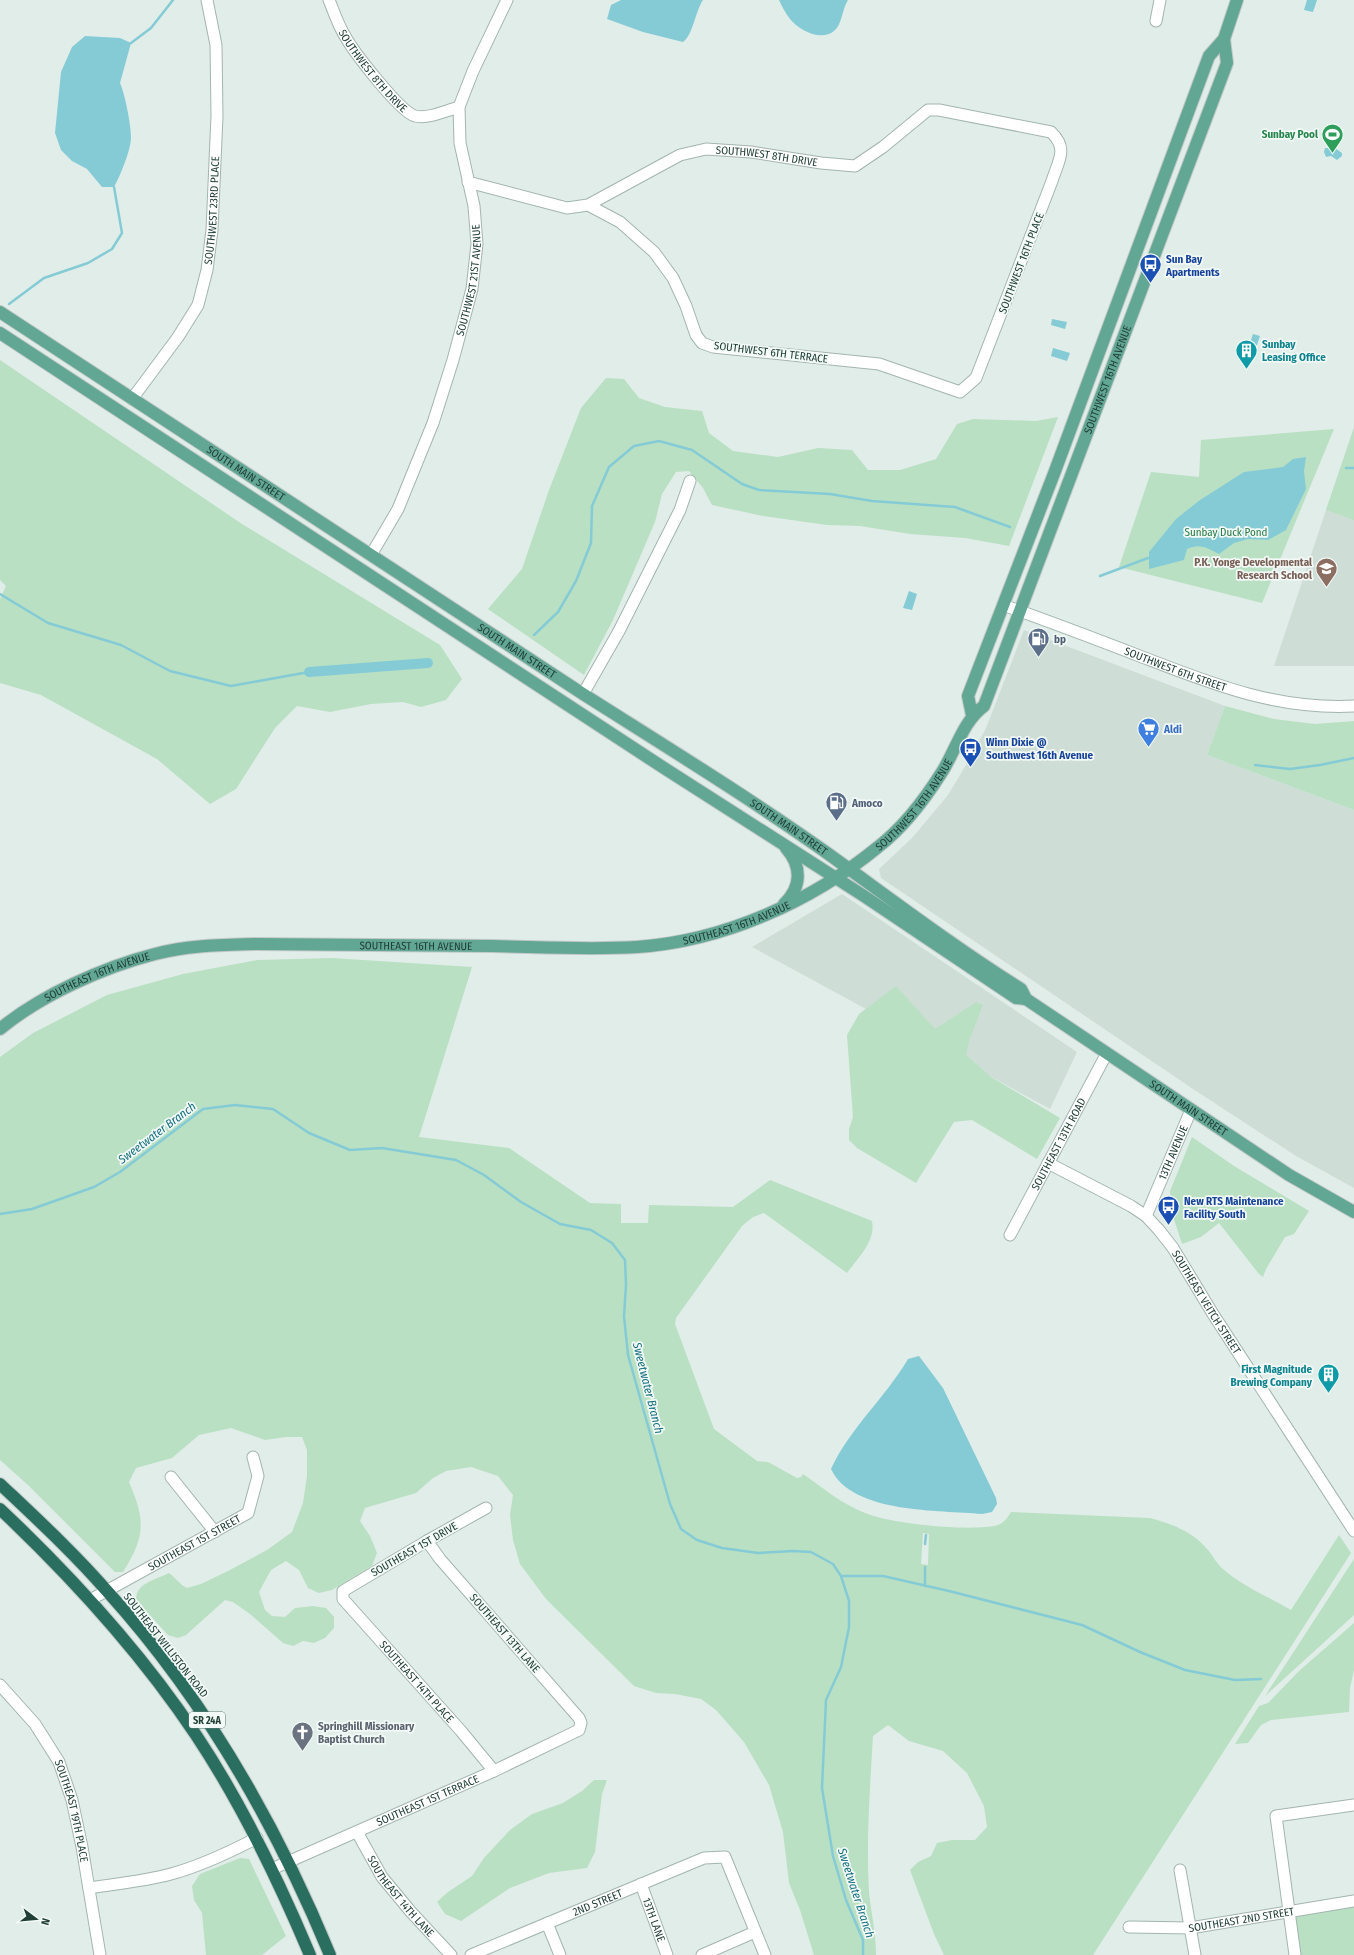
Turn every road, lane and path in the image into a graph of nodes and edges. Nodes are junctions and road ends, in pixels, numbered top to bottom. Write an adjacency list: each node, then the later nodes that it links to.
1 (207, 0): 15 (street, SOUTHWEST 23RD PLACE)
2 (329, 0): 8 (street, SOUTHWEST 8TH DRIVE)
3 (507, 0): 8 (street, SOUTHWEST 21ST AVENUE)
4 (1160, 0): 6 (street)
5 (1237, 0): 7 (main road, SOUTHWEST 16TH AVENUE)
6 (1156, 21)
7 (1224, 39): 20 (main road, SOUTHWEST 16TH AVENUE); 21 (main road, SOUTHWEST 16TH AVENUE)
8 (459, 107): 10 (street, SOUTHWEST 21ST AVENUE)
9 (1059, 139): 11 (street, SOUTHWEST 8TH DRIVE); 14 (street, SOUTHWEST 16TH PLACE)
10 (468, 182): 11 (street, SOUTHWEST 8TH DRIVE); 18 (street, SOUTHWEST 21ST AVENUE)
11 (588, 205): 14 (street, SOUTHWEST 6TH TERRACE)
12 (0, 312): 15 (main road, SOUTH MAIN STREET)
13 (0, 333): 16 (main road, SOUTH MAIN STREET)
14 (970, 385)
15 (132, 399): 16 (main road); 18 (main road, SOUTH MAIN STREET)
16 (121, 414): 19 (main road, SOUTH MAIN STREET)
17 (690, 481): 22 (street)
18 (371, 555): 19 (main road); 22 (main road, SOUTH MAIN STREET)
19 (360, 568): 24 (main road, SOUTH MAIN STREET)
20 (1003, 605): 21 (street, SOUTHWEST 6TH STREET); 25 (main road, SOUTHWEST 16TH AVENUE)
21 (1019, 611): 23 (street, SOUTHWEST 6TH STREET); 25 (main road, SOUTHWEST 16TH AVENUE)
22 (583, 694): 24 (main road); 26 (main road, SOUTH MAIN STREET)
23 (1354, 706)
24 (573, 708): 27 (main road, SOUTH MAIN STREET)
25 (972, 715): 29 (main road, SOUTHWEST 16TH AVENUE)
26 (677, 753): 27 (main road); 29 (main road, SOUTH MAIN STREET)
27 (664, 768): 28 (main road, SOUTH MAIN STREET)
28 (780, 841): 30 (main road, SOUTH MAIN STREET); 31 (main road)
29 (848, 869): 30 (main road, SOUTHWEST 16TH AVENUE); 32 (main road, SOUTH MAIN STREET)
30 (836, 877): 31 (main road, SOUTHEAST 16TH AVENUE); 32 (main road, SOUTH MAIN STREET)
31 (781, 908): 33 (main road, SOUTHEAST 16TH AVENUE)
32 (1026, 999): 34 (main road, SOUTH MAIN STREET)
33 (0, 1029)
34 (1107, 1053): 35 (main road, SOUTH MAIN STREET); 36 (street, SOUTHEAST 13TH ROAD)
35 (1191, 1110): 37 (main road, SOUTH MAIN STREET); 38 (street, 13TH AVENUE)
36 (1048, 1163): 38 (street); 39 (street, SOUTHEAST 13TH ROAD)
37 (1354, 1212)
38 (1146, 1216): 45 (street, SOUTHEAST VEITCH STREET)
39 (1010, 1235)
40 (253, 1457): 46 (street, SOUTHEAST 1ST STREET)
41 (171, 1477): 46 (street)
42 (0, 1484): 48 (highway, SOUTHEAST WILLISTON ROAD / SR 24A)
43 (486, 1508): 47 (street, SOUTHEAST 1ST DRIVE)
44 (0, 1509): 50 (highway, SR 24A)
45 (1354, 1531)
46 (215, 1532): 48 (street, SOUTHEAST 1ST STREET)
47 (427, 1541): 49 (street, SOUTHEAST 1ST DRIVE); 54 (street, SOUTHEAST 13TH LANE)
48 (108, 1591): 50 (street, SOUTHEAST 1ST STREET); 52 (highway, SOUTHEAST WILLISTON ROAD / SR 24A)
49 (343, 1591): 55 (street, SOUTHEAST 14TH PLACE)
50 (90, 1600): 53 (highway, SR 24A)
51 (0, 1685): 63 (street, SOUTHEAST 19TH PLACE)
52 (187, 1690): 53 (highway); 59 (highway, SOUTHEAST WILLISTON ROAD / SR 24A)
53 (172, 1701): 58 (highway, SR 24A)
54 (580, 1726): 55 (street, SOUTHEAST 1ST TERRACE)
55 (494, 1771): 57 (street, SOUTHEAST 1ST TERRACE)
56 (1354, 1805): 65 (street)
57 (357, 1832): 59 (street, SOUTHEAST 1ST TERRACE); 73 (street, SOUTHEAST 14TH LANE)
58 (257, 1838): 60 (highway, SR 24A); 63 (street)
59 (289, 1861): 60 (street, SOUTHEAST 1ST TERRACE); 72 (highway, SOUTHEAST WILLISTON ROAD / SR 24A)
60 (272, 1869): 71 (highway, SR 24A)
61 (1180, 1870): 68 (street)
62 (641, 1884): 66 (street, 2ND STREET); 69 (street, 2ND STREET); 76 (street, 13TH LANE)
63 (89, 1888): 70 (street, SOUTHEAST 19TH PLACE)
64 (1354, 1901): 65 (street, SOUTHEAST 2ND STREET)
65 (1289, 1911): 68 (street, SOUTHEAST 2ND STREET); 80 (street)
66 (547, 1924): 74 (street, 2ND STREET); 75 (street)
67 (1129, 1927): 68 (street, SOUTHEAST 2ND STREET)
68 (1190, 1928): 79 (street)
69 (755, 1932): 77 (street); 78 (street)
70 (100, 1955)
71 (310, 1955)
72 (330, 1955)
73 (451, 1955)
74 (471, 1955)
75 (560, 1955)
76 (667, 1955)
77 (702, 1955)
78 (765, 1955)
79 (1195, 1955)
80 (1295, 1955)

